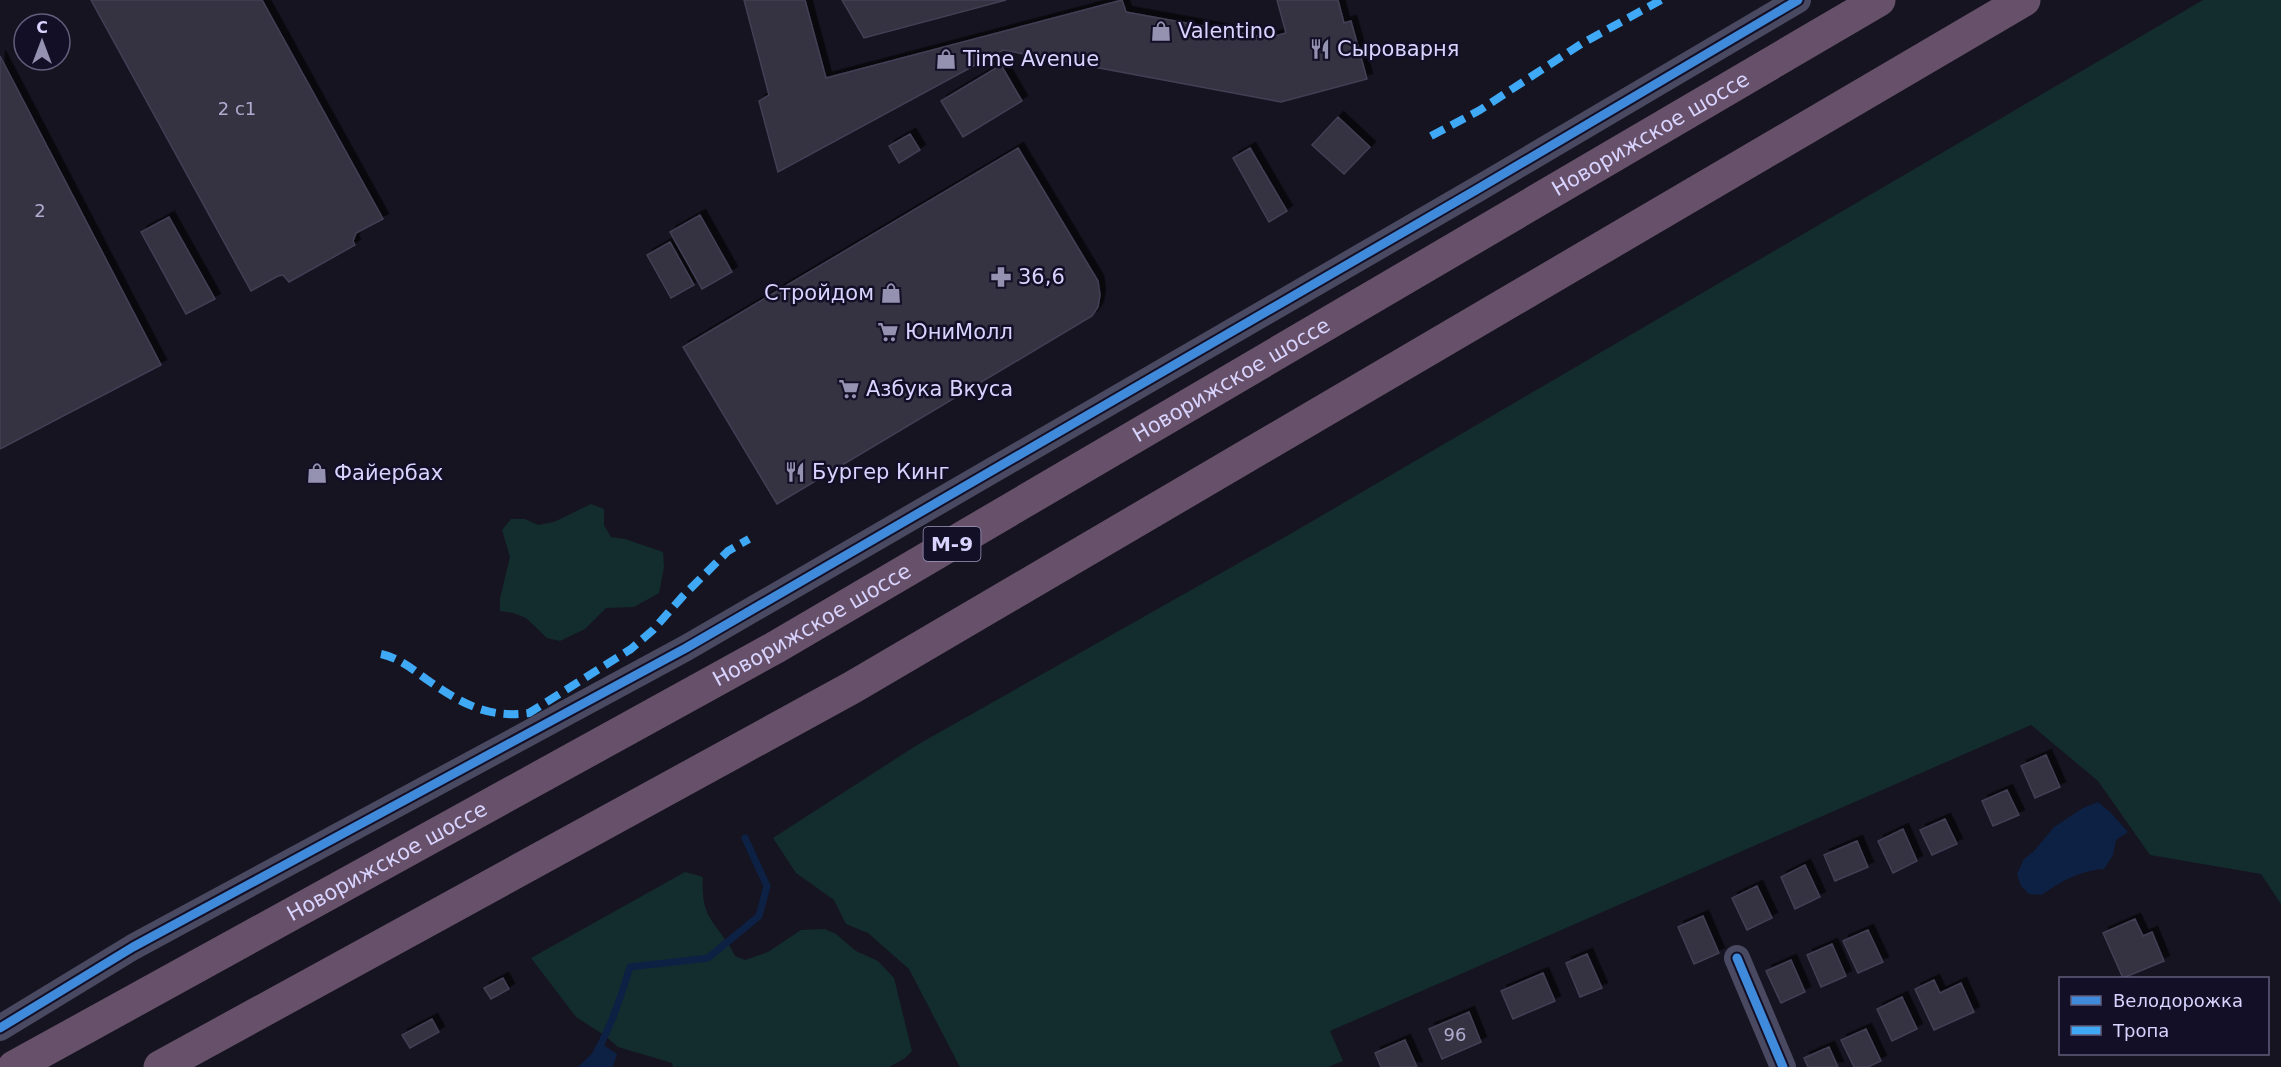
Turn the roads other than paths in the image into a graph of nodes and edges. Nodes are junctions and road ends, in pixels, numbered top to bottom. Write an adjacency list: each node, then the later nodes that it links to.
1 (1798, 0): 5 (street)
2 (1879, 0): 6 (highway, Новорижское шоссе / М-9)
3 (2024, 0): 7 (highway)
4 (1737, 958): 8 (street)
5 (0, 1028)
6 (14, 1067)
7 (160, 1067)
8 (1783, 1067)

